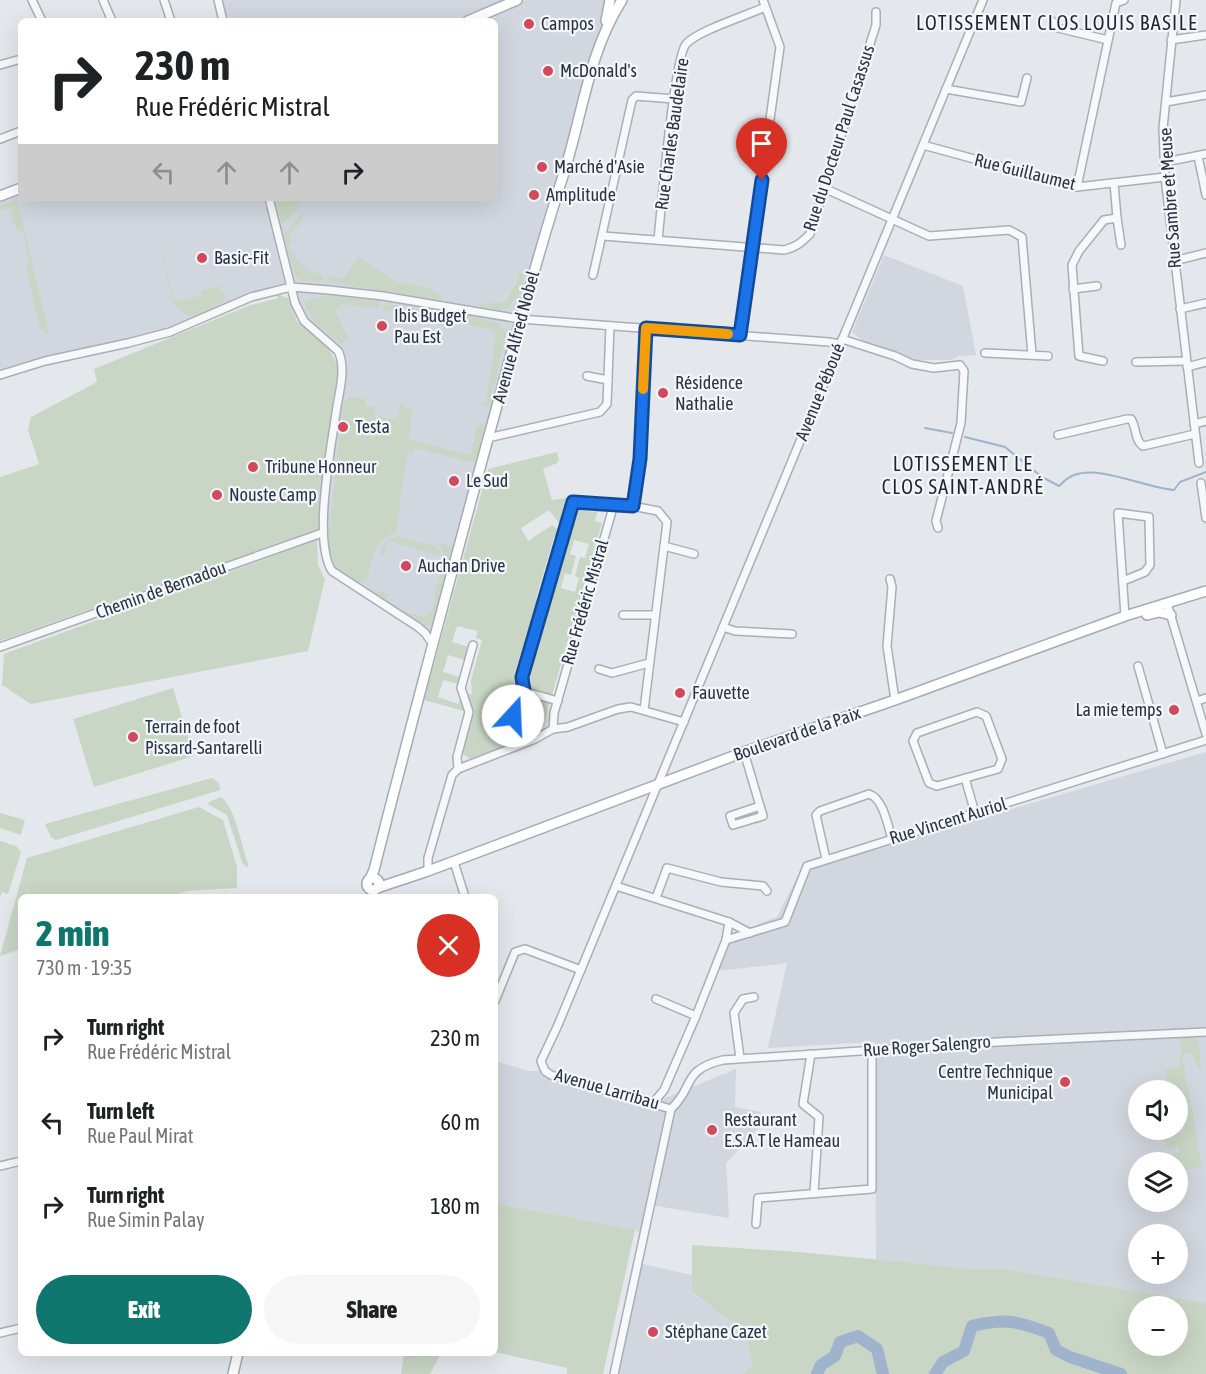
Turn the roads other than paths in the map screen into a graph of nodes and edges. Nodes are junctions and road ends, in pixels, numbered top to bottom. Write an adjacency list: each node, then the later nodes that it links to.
1 (32, 0): 13 (street)
2 (103, 0): 14 (street)
3 (164, 0): 15 (street)
4 (218, 0): 16 (street)
5 (517, 0): 17 (main road)
6 (610, 0): 19 (main road, Avenue Alfred Nobel)
7 (622, 0): 19 (main road, Avenue Alfred Nobel)
8 (982, 0): 26 (street, Avenue Péboué)
9 (1124, 0): 21 (street)
10 (1176, 0): 22 (street, Rue Sambre et Meuse)
11 (764, 4): 28 (street, Rue Charles Baudelaire); 48 (street)
12 (876, 12): 38 (street, Rue du Docteur Paul Casassus)
13 (41, 18)
14 (111, 18)
15 (170, 18)
16 (222, 18)
17 (475, 18)
18 (1052, 21): 21 (street)
19 (604, 33): 57 (main road, Avenue Alfred Nobel)
20 (1206, 35): 22 (street)
21 (1108, 40): 37 (street)
22 (1171, 40): 29 (street, Rue Sambre et Meuse)
23 (18, 60): 24 (street)
24 (0, 65)
25 (1027, 78): 26 (street)
26 (946, 89): 32 (street, Avenue Péboué)
27 (1206, 95): 29 (street)
28 (674, 99): 45 (street); 46 (street, Rue Charles Baudelaire)
29 (1166, 102): 34 (street, Rue Sambre et Meuse)
30 (18, 132): 31 (street)
31 (0, 138)
32 (923, 145): 37 (street, Rue Guillaumet); 44 (street, Avenue Péboué)
33 (1202, 155): 34 (street); 40 (street)
34 (1165, 162): 35 (street, Rue Sambre et Meuse)
35 (1165, 177): 36 (street, Rue Guillaumet); 50 (street, Rue Sambre et Meuse)
36 (1114, 183): 37 (street, Rue Guillaumet); 43 (street)
37 (1077, 187)
38 (824, 188): 44 (street); 48 (street, Rue du Docteur Paul Casassus)
39 (18, 189): 41 (main road)
40 (1206, 195)
41 (0, 196)
42 (270, 201): 53 (street)
43 (1117, 218): 47 (street); 54 (street)
44 (892, 219): 61 (street, Avenue Péboué); 63 (street)
45 (603, 236): 46 (street, Rue du Docteur Paul Casassus); 51 (street)
46 (658, 240): 48 (street, Rue du Docteur Paul Casassus)
47 (1121, 245)
48 (753, 247): 60 (street)
49 (1206, 253): 50 (street)
50 (1174, 261): 56 (street, Rue Sambre et Meuse)
51 (593, 275)
52 (1097, 286): 54 (street)
53 (291, 287): 57 (street); 69 (street); 83 (street)
54 (1073, 289): 65 (street)
55 (1206, 303): 56 (street)
56 (1180, 309): 68 (street, Rue Sambre et Meuse)
57 (520, 320): 58 (street); 76 (main road, Avenue Alfred Nobel)
58 (610, 326): 59 (street); 71 (street)
59 (646, 328): 60 (street); 80 (street)
60 (740, 335): 61 (street)
61 (841, 341): 82 (street); 94 (street, Avenue Péboué)
62 (985, 353): 63 (street)
63 (1032, 355): 64 (street)
64 (1048, 356)
65 (1104, 361)
66 (1136, 362): 68 (street)
67 (1206, 362): 68 (street)
68 (1187, 364): 73 (street, Rue Sambre et Meuse)
69 (0, 375)
70 (587, 376): 71 (street)
71 (608, 380): 76 (street)
72 (1206, 421): 73 (street)
73 (1194, 424): 74 (street, Rue Sambre et Meuse)
74 (1195, 434): 75 (street); 77 (street, Rue Sambre et Meuse)
75 (1058, 435)
76 (488, 438): 96 (main road, Avenue Alfred Nobel)
77 (1199, 463)
78 (1201, 483): 81 (street)
79 (614, 504): 80 (street); 102 (street); 105 (street, Rue Frédéric Mistral)
80 (633, 506): 84 (street)
81 (1206, 518)
82 (938, 528)
83 (322, 533): 96 (street); 98 (street, Chemin de Bernadou)
84 (664, 546): 85 (street); 91 (street)
85 (694, 554)
86 (890, 579): 104 (street)
87 (1123, 581): 87 (street); 93 (street)
88 (1206, 591): 89 (main road, Boulevard de la Paix)
89 (1167, 603): 92 (street); 93 (main road, Boulevard de la Paix)
90 (623, 615): 91 (street)
91 (655, 615): 99 (street)
92 (1171, 615): 93 (main road); 106 (street)
93 (1125, 616): 104 (main road, Boulevard de la Paix)
94 (723, 627): 95 (street); 109 (street, Avenue Péboué)
95 (792, 634)
96 (432, 643): 124 (main road, Avenue Alfred Nobel)
97 (473, 645): 115 (street)
98 (0, 647)
99 (649, 663): 101 (street); 107 (street)
100 (1138, 666): 114 (street)
101 (599, 669)
102 (524, 691): 105 (street); 108 (street)
103 (1206, 698): 106 (street)
104 (895, 700): 113 (main road, Boulevard de la Paix)
105 (558, 701): 110 (street, Rue Frédéric Mistral)
106 (1197, 701): 111 (street)
107 (644, 710): 109 (street); 110 (street)
108 (513, 716)
109 (684, 722): 117 (street, Avenue Péboué)
110 (553, 729): 115 (street)
111 (1206, 734)
112 (1206, 740): 114 (street, Rue Vincent Auriol)
113 (744, 752): 117 (main road, Boulevard de la Paix); 118 (street)
114 (1163, 754): 119 (street, Rue Vincent Auriol)
115 (458, 769): 123 (street)
116 (965, 778): 116 (street); 119 (street)
117 (658, 784): 122 (main road, Boulevard de la Paix); 125 (street, Avenue Larribau)
118 (760, 806)
119 (975, 813): 120 (street, Rue Vincent Auriol)
120 (892, 839): 121 (street, Rue Vincent Auriol); 121 (street)
121 (826, 859): 130 (street, Rue Vincent Auriol)
122 (454, 862): 123 (main road, Boulevard de la Paix); 127 (street)
123 (428, 871): 124 (main road, Boulevard de la Paix)
124 (372, 885)
125 (616, 886): 128 (street); 132 (street, Avenue Larribau)
126 (767, 891): 128 (street)
127 (464, 894)
128 (656, 898): 129 (street)
129 (729, 922): 130 (street); 131 (street)
130 (750, 933): 131 (street, Rue Vincent Auriol)
131 (726, 940): 136 (street)
132 (581, 970): 133 (street); 141 (street, Avenue Larribau)
133 (498, 994)
134 (754, 997): 140 (street)
135 (656, 999): 136 (street)
136 (696, 1016): 141 (street)
137 (1206, 1032): 138 (street, Rue Roger Salengro)
138 (872, 1050): 139 (street, Rue Roger Salengro); 145 (street)
139 (811, 1053): 140 (street, Rue Roger Salengro); 145 (street)
140 (740, 1058): 142 (street, Rue Roger Salengro)
141 (653, 1103): 142 (street, Avenue Larribau)
142 (671, 1109): 151 (street, Avenue Larribau)
143 (18, 1162): 144 (street)
144 (0, 1166)
145 (814, 1193): 146 (street)
146 (756, 1224)
147 (18, 1329): 148 (street)
148 (0, 1333)
149 (237, 1356): 150 (main road)
150 (232, 1374)
151 (614, 1374)

